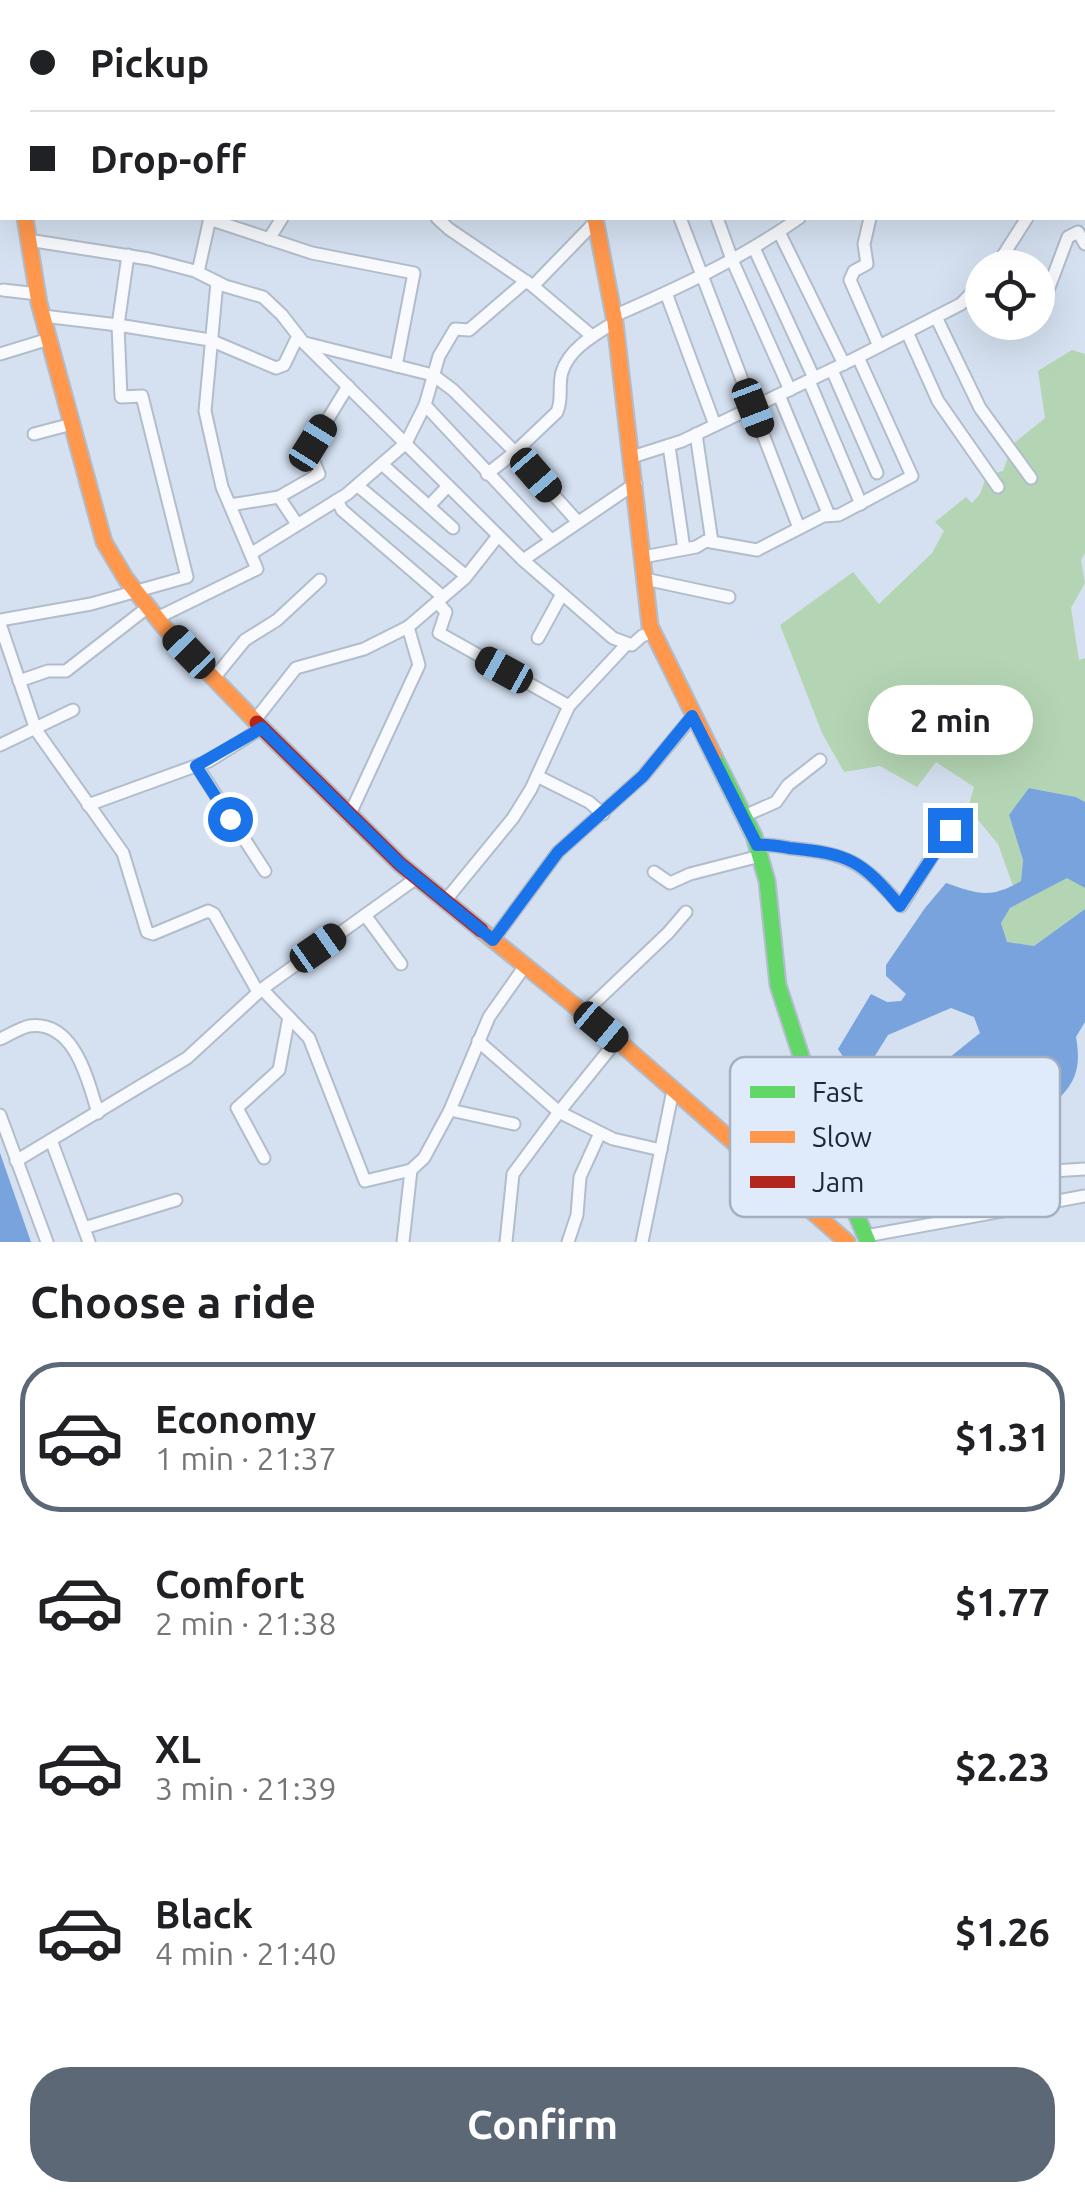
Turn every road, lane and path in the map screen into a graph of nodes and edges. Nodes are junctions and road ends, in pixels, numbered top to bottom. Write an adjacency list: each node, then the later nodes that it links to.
1 (24, 220): 15 (street)
2 (210, 220): 21 (street)
3 (216, 220): 14 (street)
4 (281, 220): 14 (street)
5 (440, 220): 25 (street)
6 (595, 220): 25 (street)
7 (596, 220): 32 (street)
8 (681, 220): 23 (street)
9 (718, 220): 20 (street)
10 (796, 220): 13 (street)
11 (870, 220): 39 (street)
12 (1026, 220): 18 (street)
13 (778, 232): 17 (street); 43 (street)
14 (269, 239): 42 (street)
15 (28, 240): 19 (street); 28 (street)
16 (1085, 244): 22 (street)
17 (754, 248): 20 (street); 45 (street)
18 (1007, 250)
19 (128, 256): 21 (street); 33 (street)
20 (733, 262): 23 (street); 47 (street)
21 (198, 272): 24 (street)
22 (1055, 272)
23 (703, 277): 27 (street); 49 (street)
24 (217, 282): 37 (street); 38 (street)
25 (529, 283): 35 (street); 44 (street)
26 (3, 290): 28 (street)
27 (666, 293): 32 (street); 51 (street)
28 (38, 294): 30 (street)
29 (965, 300): 31 (street)
30 (43, 316): 33 (street); 36 (street)
31 (936, 318): 34 (street); 61 (street)
32 (615, 319): 35 (street); 57 (street)
33 (118, 325): 38 (street); 86 (street)
34 (906, 332): 39 (street); 65 (street)
35 (592, 336): 56 (street)
36 (49, 339): 40 (street); 50 (street)
37 (300, 339): 38 (street); 42 (street); 46 (street)
38 (210, 340): 69 (street)
39 (879, 346): 41 (street)
40 (0, 354)
41 (858, 358): 43 (street); 68 (street)
42 (396, 366): 44 (street)
43 (838, 367): 45 (street); 59 (street)
44 (433, 375): 48 (street); 56 (street)
45 (812, 380): 47 (street); 68 (street)
46 (348, 386): 54 (street); 66 (street)
47 (785, 393): 49 (street); 71 (street)
48 (424, 405): 54 (street); 60 (street)
49 (753, 408): 51 (street); 75 (street)
50 (72, 424): 52 (street); 86 (street)
51 (715, 424): 53 (street)
52 (34, 434)
53 (696, 434): 55 (street); 78 (street)
54 (406, 443): 58 (street); 64 (street)
55 (668, 446): 57 (street); 79 (street)
56 (516, 452): 60 (street); 72 (street)
57 (632, 457): 62 (street)
58 (383, 465): 63 (street); 70 (street)
59 (877, 473)
60 (487, 474): 77 (street)
61 (1031, 478)
62 (636, 483): 72 (street); 81 (street)
63 (358, 486): 67 (street); 83 (street)
64 (448, 486): 70 (street); 76 (street)
65 (998, 487)
66 (280, 497): 69 (street); 73 (street)
67 (337, 500): 73 (street); 89 (street)
68 (861, 504): 71 (street)
69 (230, 505): 80 (street)
70 (429, 506): 74 (street)
71 (828, 514): 75 (street)
72 (577, 521): 77 (street)
73 (298, 524): 80 (street)
74 (453, 528)
75 (799, 528): 78 (street)
76 (498, 536): 82 (street); 83 (street)
77 (551, 540): 82 (street)
78 (712, 542): 79 (street)
79 (684, 550): 81 (street)
80 (252, 553): 90 (street)
81 (643, 557): 84 (street)
82 (523, 560): 87 (street)
83 (466, 576): 89 (street)
84 (645, 579): 88 (street); 93 (street)
85 (320, 580): 96 (street)
86 (135, 589): 90 (street); 91 (street)
87 (562, 594): 94 (street); 95 (street)
88 (729, 597)
89 (440, 600): 92 (street); 98 (street)
90 (153, 612): 96 (street); 97 (street)
91 (0, 622): 97 (street)
92 (408, 627): 101 (street); 110 (street)
93 (653, 632): 95 (street); 100 (street)
94 (538, 638)
95 (626, 645): 98 (street)
96 (214, 678): 101 (street)
97 (19, 682): 102 (street)
98 (570, 706): 106 (street)
99 (73, 710): 102 (street)
100 (692, 716): 109 (street); 111 (street)
101 (258, 724): 105 (street); 110 (street)
102 (36, 730): 103 (street); 107 (street)
103 (0, 744)
104 (820, 760): 111 (street)
105 (196, 766): 107 (street); 113 (street)
106 (536, 776): 109 (street); 116 (street)
107 (88, 805): 122 (street)
108 (961, 810): 112 (street)
109 (602, 814): 119 (street)
110 (349, 816): 115 (street)
111 (744, 816): 112 (street)
112 (758, 850): 114 (street); 128 (street)
113 (264, 871)
114 (654, 872)
115 (418, 877): 116 (street); 118 (street)
116 (445, 900): 119 (street)
117 (686, 912): 123 (street)
118 (366, 914): 120 (street); 122 (street)
119 (493, 940): 121 (street)
120 (401, 964)
121 (526, 966): 123 (street); 127 (street)
122 (260, 991): 124 (street); 132 (street)
123 (584, 1014): 126 (street)
124 (289, 1017): 139 (street); 142 (street)
125 (0, 1039): 132 (street)
126 (617, 1040): 129 (street); 131 (street)
127 (478, 1042): 130 (street); 131 (street)
128 (801, 1057)
129 (673, 1090): 137 (street); 138 (street)
130 (450, 1110): 134 (street); 142 (street)
131 (559, 1112): 135 (street); 154 (street)
132 (98, 1113): 136 (street)
133 (0, 1115): 140 (street)
134 (514, 1124)
135 (600, 1133): 138 (street); 155 (street)
136 (52, 1140): 140 (street); 149 (street)
137 (730, 1140)
138 (661, 1150): 156 (street)
139 (264, 1158)
140 (16, 1161): 151 (street)
141 (1085, 1169): 143 (street)
142 (411, 1170): 153 (street)
143 (1060, 1171)
144 (1085, 1196): 146 (street)
145 (176, 1200): 149 (street)
146 (1060, 1201)
147 (819, 1217): 157 (street)
148 (979, 1217): 150 (street)
149 (84, 1228): 152 (street)
150 (867, 1239)
151 (47, 1242)
152 (89, 1242)
153 (403, 1242)
154 (506, 1242)
155 (568, 1242)
156 (642, 1242)
157 (848, 1242)

